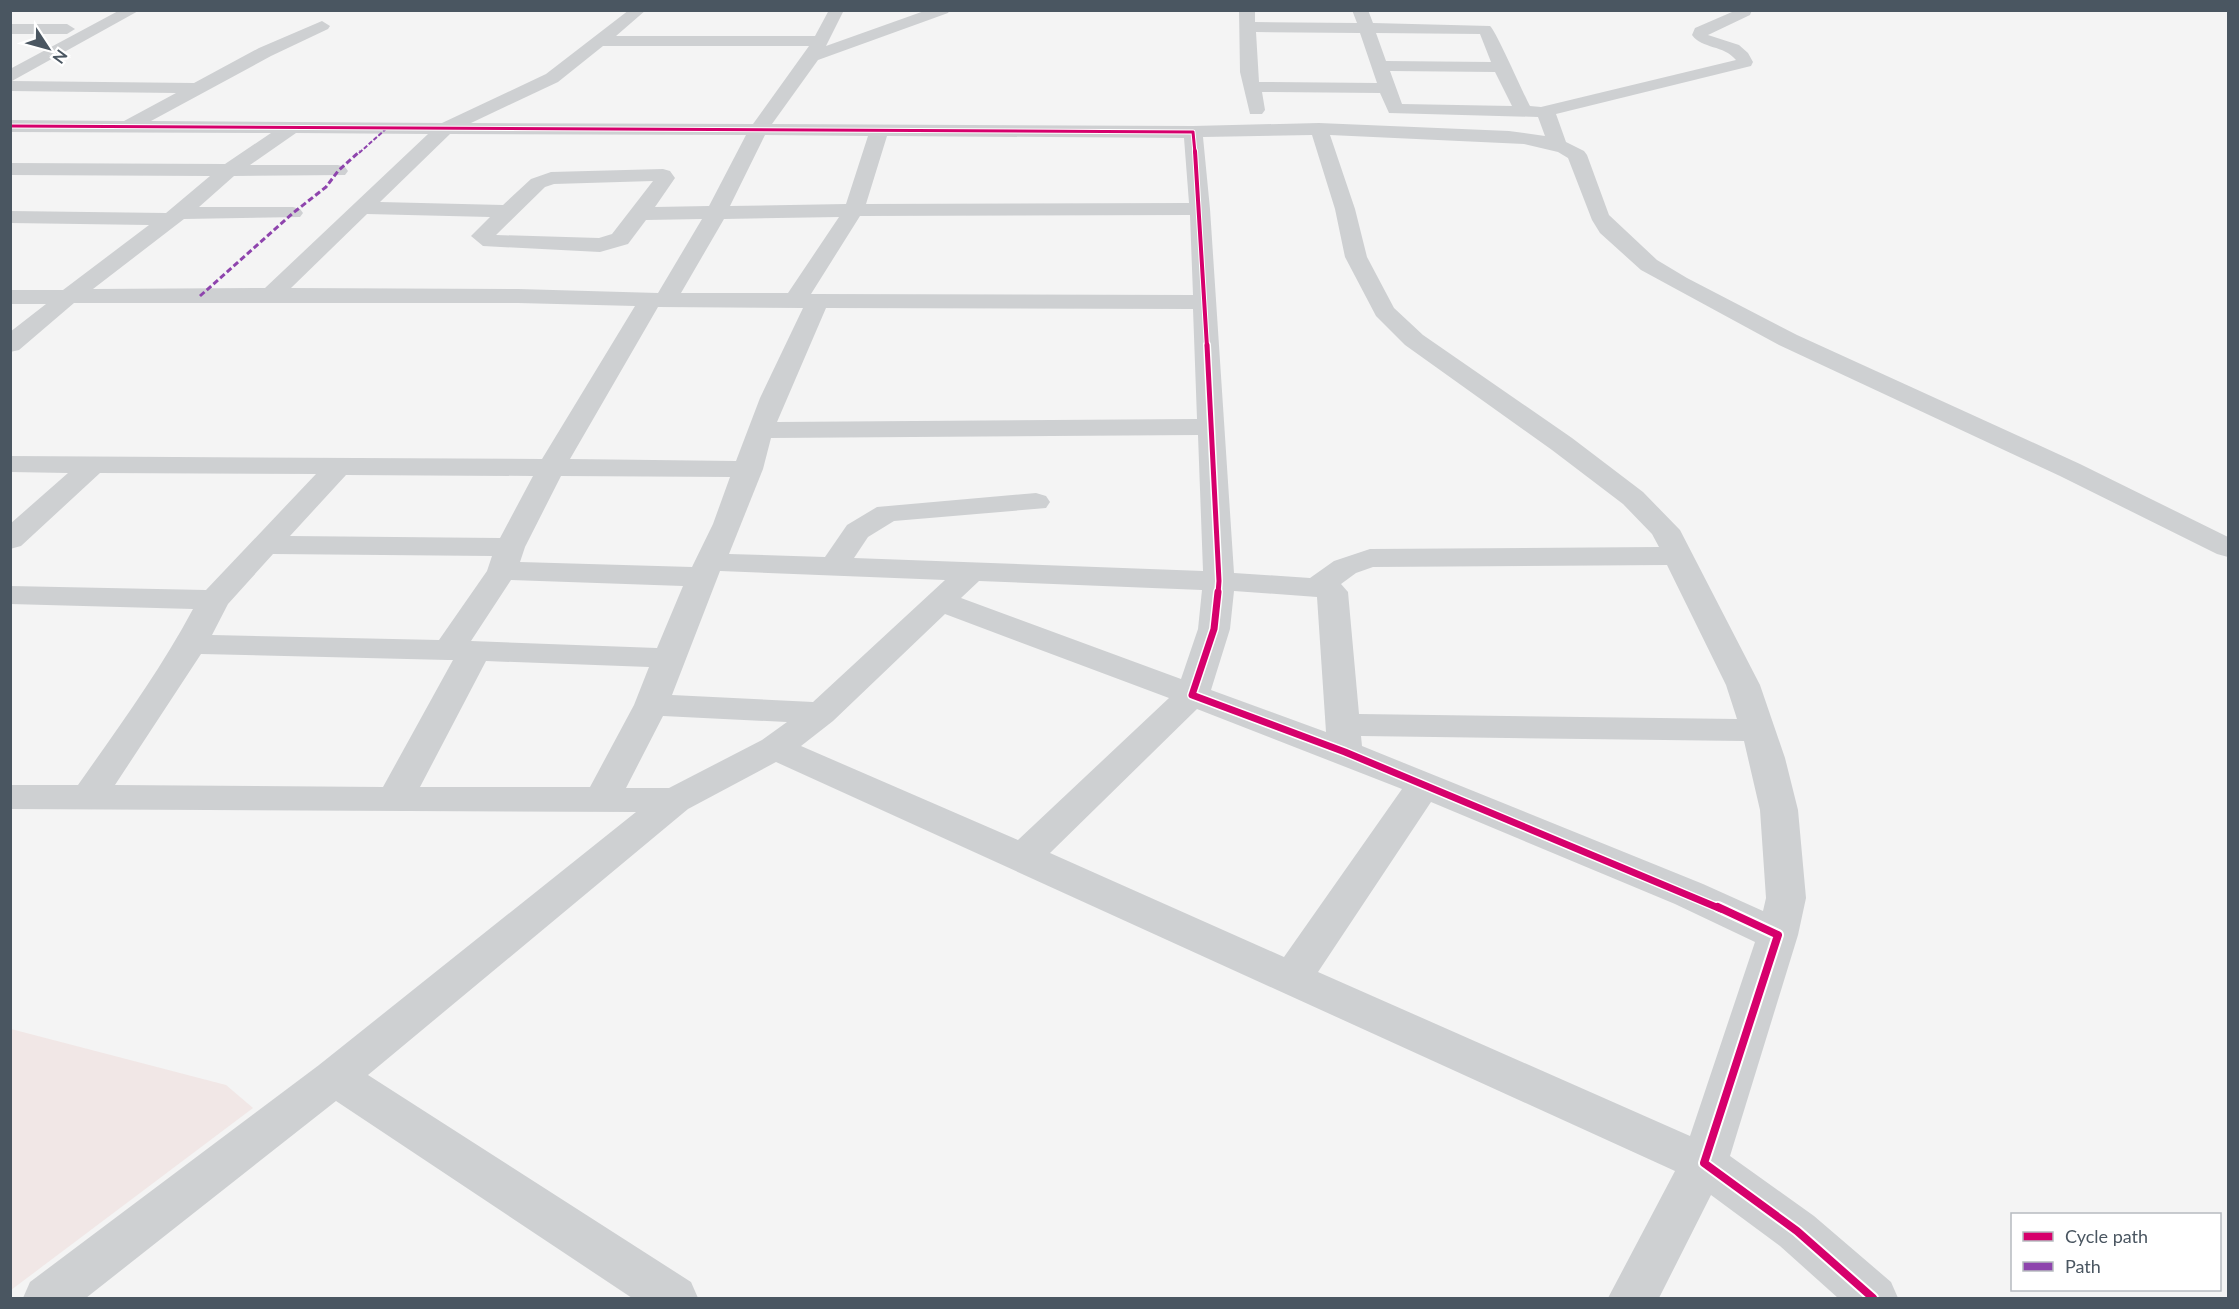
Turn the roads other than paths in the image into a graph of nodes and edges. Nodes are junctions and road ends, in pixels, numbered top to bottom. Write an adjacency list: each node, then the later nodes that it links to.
1 (101, 10): 11 (street)
2 (134, 10): 17 (street)
3 (639, 10): 12 (street)
4 (837, 10): 13 (street)
5 (943, 10): 13 (street)
6 (1744, 11): 24 (street)
7 (1363, 18): 8 (street); 15 (street); 16 (street)
8 (1247, 19): 19 (street)
9 (12, 20): 11 (street)
10 (322, 26): 20 (street)
11 (67, 29): 14 (street)
12 (601, 41): 13 (street); 29 (street)
13 (816, 49): 33 (street)
14 (10, 59)
15 (1380, 66): 16 (street); 21 (street)
16 (1501, 67): 23 (street)
17 (10, 76)
18 (10, 86): 20 (street)
19 (1251, 87): 21 (street); 31 (street)
20 (195, 88): 26 (street)
21 (1388, 88): 22 (street)
22 (1395, 109): 23 (street); 34 (street)
23 (1522, 111): 24 (street)
24 (1546, 112): 36 (street)
25 (10, 126): 26 (street)
26 (128, 126): 27 (street)
27 (199, 127): 28 (street); 38 (street)
28 (291, 128): 29 (street); 39 (street)
29 (445, 128): 33 (street); 41 (street)
30 (880, 129): 33 (street); 35 (street); 43 (street)
31 (1261, 129): 32 (street); 35 (street)
32 (1319, 129): 34 (street); 69 (street)
33 (758, 130): 45 (street)
34 (1404, 131): 36 (street)
35 (1193, 132): 42 (street)
36 (1558, 145): 68 (street)
37 (10, 169): 38 (street)
38 (140, 170): 39 (street); 50 (street)
39 (228, 171): 40 (street); 48 (street)
40 (338, 171)
41 (360, 208): 44 (street); 51 (street)
42 (1200, 209): 43 (street); 56 (street)
43 (854, 210): 45 (street); 55 (street)
44 (507, 211): 47 (street); 47 (street)
45 (717, 212): 47 (street); 54 (street)
46 (292, 213): 48 (street)
47 (640, 214)
48 (174, 216): 50 (street); 53 (street)
49 (12, 218): 50 (street)
50 (75, 218)
51 (271, 295): 53 (street); 54 (street)
52 (10, 297): 53 (street)
53 (68, 297): 57 (street)
54 (658, 300): 55 (street); 62 (street)
55 (806, 300): 56 (street); 59 (street)
56 (1204, 302): 58 (street)
57 (10, 345)
58 (1210, 427): 59 (street); 74 (street)
59 (760, 430): 64 (street)
60 (10, 464): 61 (street)
61 (94, 464): 63 (street); 66 (street)
62 (552, 466): 63 (street); 64 (street); 70 (street)
63 (338, 467): 67 (street)
64 (749, 469): 72 (street)
65 (1036, 502): 71 (street)
66 (10, 540)
67 (267, 545): 70 (street); 77 (street)
68 (2229, 548)
69 (1677, 556): 75 (street); 85 (street)
70 (506, 559): 72 (street); 80 (street)
71 (834, 566): 72 (street); 73 (street)
72 (706, 570): 81 (street)
73 (970, 573): 74 (street); 78 (street)
74 (1219, 581): 75 (street); 82 (street)
75 (1320, 585): 86 (street)
76 (10, 595): 77 (street)
77 (214, 600): 79 (street)
78 (940, 601): 82 (street); 84 (street)
79 (191, 644): 80 (street); 90 (street)
80 (462, 650): 81 (street); 92 (street)
81 (668, 658): 83 (street)
82 (1192, 694): 86 (street); 94 (street)
83 (651, 705): 84 (street); 91 (street)
84 (821, 713): 87 (street)
85 (1758, 730): 86 (street); 95 (street)
86 (1343, 738): 88 (street)
87 (775, 748): 93 (street); 94 (street)
88 (1424, 785): 95 (street); 96 (street)
89 (10, 797): 90 (street)
90 (88, 798): 92 (street)
91 (602, 799): 92 (street); 93 (street)
92 (394, 800)
93 (675, 800): 97 (street)
94 (1023, 857): 96 (street)
95 (1778, 935): 98 (street)
96 (1292, 977): 98 (street)
97 (335, 1077): 99 (street); 100 (street)
98 (1704, 1163): 101 (street); 102 (street)
99 (48, 1299)
100 (673, 1299)
101 (1633, 1299)
102 (1873, 1299)

